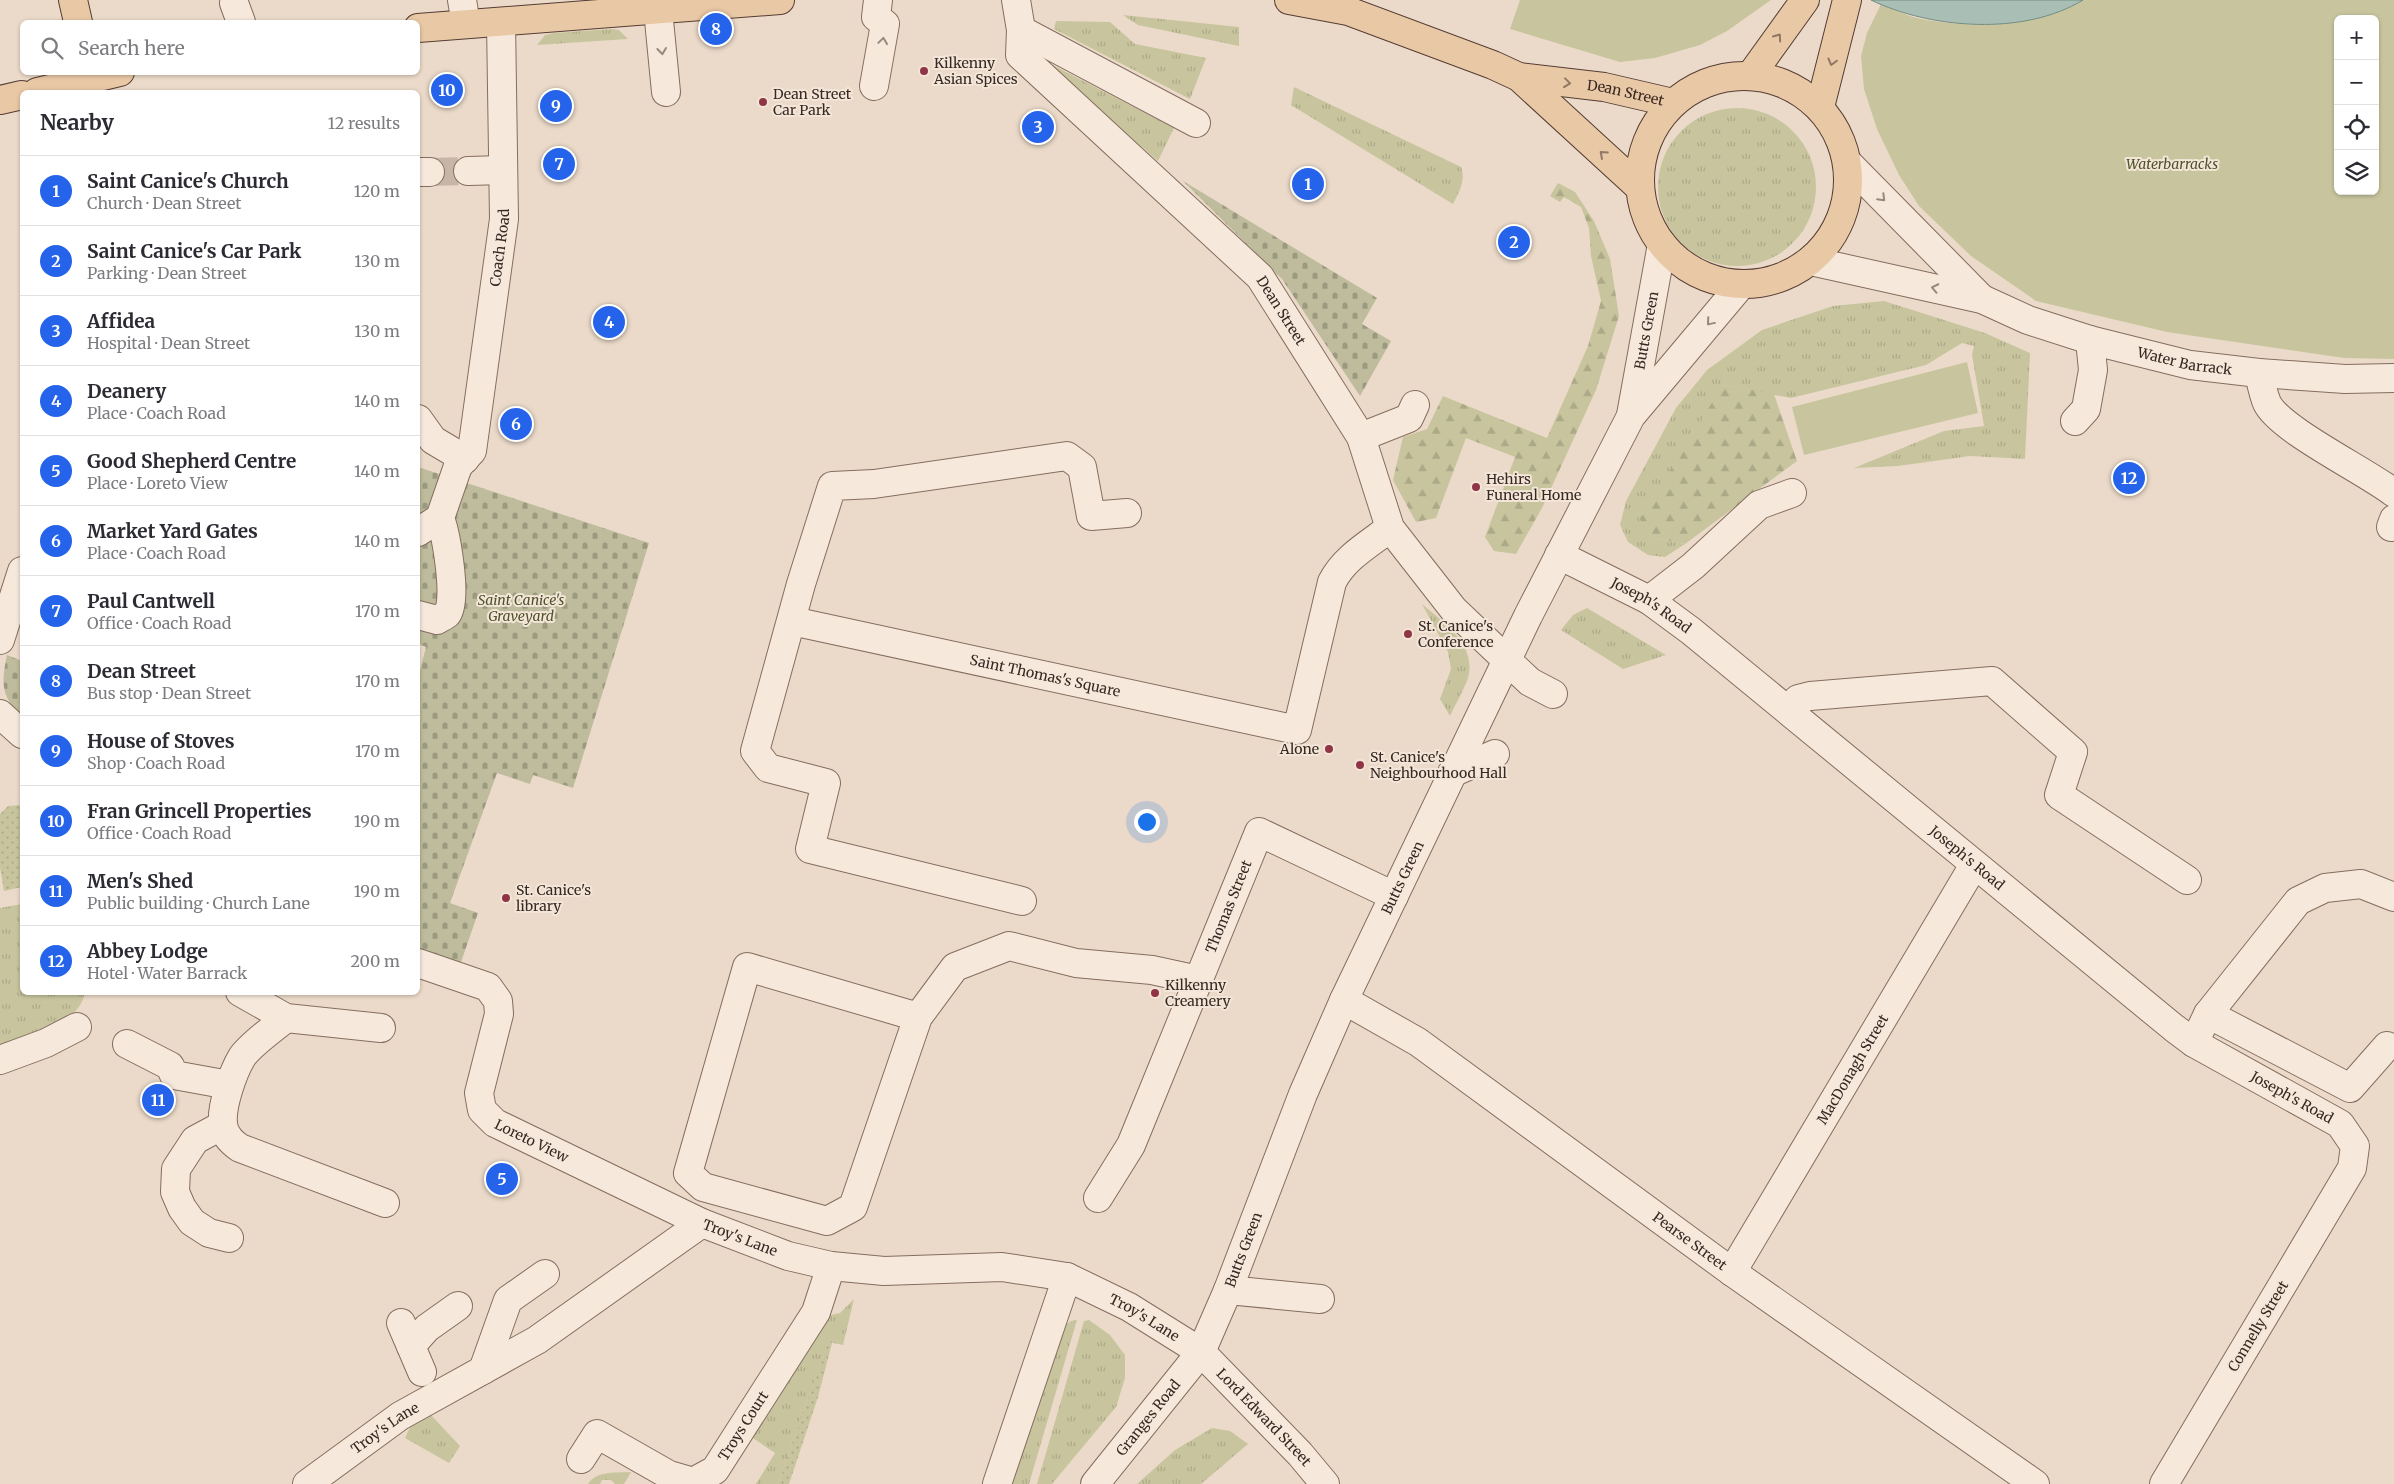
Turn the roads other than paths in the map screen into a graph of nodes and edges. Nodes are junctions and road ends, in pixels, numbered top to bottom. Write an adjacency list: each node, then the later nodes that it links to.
1 (73, 0): 12 (main road)
2 (780, 0): 7 (main road)
3 (878, 0): 19 (street, one-way to 3)
4 (1016, 0): 15 (street, Dean Street)
5 (1289, 0): 8 (main road, Dean Street)
6 (1805, 0): 16 (main road, one-way to 6)
7 (697, 3): 10 (main road)
8 (1349, 6): 18 (main road, Dean Street)
9 (1845, 8): 25 (main road, one-way to 25)
10 (658, 10): 13 (main road); 21 (street, one-way to 21)
11 (464, 12): 13 (main road); 14 (main road)
12 (78, 20)
13 (501, 22): 28 (street, Coach Road)
14 (420, 27)
15 (1021, 30): 26 (street); 42 (street, Dean Street)
16 (1751, 75): 24 (main road); 25 (main road)
17 (90, 76): 20 (main road)
18 (1519, 77): 24 (main road, Dean Street, one-way to 24); 30 (main road, Dean Street, one-way to 18)
19 (874, 86)
20 (44, 90)
21 (666, 92)
22 (20, 96): 23 (main road)
23 (0, 100)
24 (1673, 103): 30 (main road)
25 (1820, 107): 27 (main road)
26 (1196, 123)
27 (1848, 164): 32 (main road); 34 (street, Water Barrack, one-way to 34)
28 (503, 170): 29 (street); 44 (street, Coach Road)
29 (468, 171)
30 (1640, 187): 31 (main road)
31 (1662, 244): 33 (main road); 39 (street, Butts Green)
32 (1811, 261): 33 (main road); 34 (street, Water Barrack, one-way to 32)
33 (1741, 285): 39 (street, Butts Green, one-way to 39)
34 (1982, 299): 35 (street, Water Barrack)
35 (2090, 340): 36 (street, Water Barrack); 40 (street)
36 (2259, 373): 37 (street, Water Barrack); 46 (street)
37 (2394, 378)
38 (1415, 405): 42 (street)
39 (1630, 416): 51 (street, Butts Green)
40 (2075, 421)
41 (420, 422): 44 (street)
42 (1361, 437): 49 (street, Dean Street)
43 (420, 454): 44 (street)
44 (461, 462): 48 (street, Coach Road)
45 (1792, 493): 53 (street)
46 (2394, 493)
47 (1127, 513): 55 (street)
48 (440, 518): 50 (street); 54 (street)
49 (1390, 528): 55 (street, Saint Thomas's Square); 57 (street, Dean Street)
50 (420, 531)
51 (1559, 555): 53 (street, Joseph's Road); 57 (street, Butts Green)
52 (15, 572): 56 (street)
53 (1649, 600): 59 (street, Joseph's Road)
54 (420, 616)
55 (792, 621): 68 (street)
56 (0, 640)
57 (1507, 660): 58 (street, Dean Street); 63 (street, Butts Green)
58 (1553, 694)
59 (1788, 710): 64 (street, Joseph's Road); 65 (street)
60 (0, 714): 61 (street)
61 (20, 732)
62 (1495, 754): 63 (street)
63 (1452, 773): 66 (street, Butts Green)
64 (1974, 865): 78 (street, Joseph's Road); 90 (street, MacDonagh Street)
65 (2187, 880)
66 (1394, 896): 70 (street, Thomas Street); 72 (street, Butts Green)
67 (2394, 898): 73 (street)
68 (1022, 901)
69 (420, 964): 87 (street, Loreto View)
70 (1198, 980): 74 (street); 85 (street, Thomas Street)
71 (245, 995): 75 (street)
72 (1344, 1000): 90 (street, Pearse Street); 93 (street, Butts Green)
73 (2208, 1014): 78 (street); 80 (street)
74 (918, 1017): 74 (street)
75 (286, 1018): 77 (street); 82 (street)
76 (76, 1027): 81 (street)
77 (381, 1028)
78 (2194, 1043): 84 (street, Joseph's Road)
79 (127, 1044): 82 (street)
80 (2387, 1046)
81 (0, 1060)
82 (230, 1085): 83 (street)
83 (222, 1124): 86 (street); 88 (street)
84 (2352, 1168): 105 (street, Connelly Street)
85 (1098, 1198)
86 (385, 1202)
87 (702, 1223): 89 (street, Troy's Lane); 97 (street, Troy's Lane)
88 (229, 1238)
89 (832, 1266): 92 (street, Troy's Lane); 99 (street, Troys Court)
90 (1732, 1272): 104 (street, Pearse Street)
91 (545, 1274): 97 (street)
92 (1067, 1277): 96 (street, Troy's Lane); 101 (street)
93 (1228, 1290): 94 (street); 96 (street, Butts Green)
94 (1320, 1298)
95 (458, 1306): 98 (street)
96 (1201, 1352): 102 (street, Granges Road); 103 (street, Lord Edward Street)
97 (483, 1370): 100 (street, Troy's Lane)
98 (422, 1372)
99 (581, 1459)
100 (307, 1484)
101 (997, 1484)
102 (1095, 1484)
103 (1325, 1484)
104 (2036, 1484)
105 (2164, 1484)

